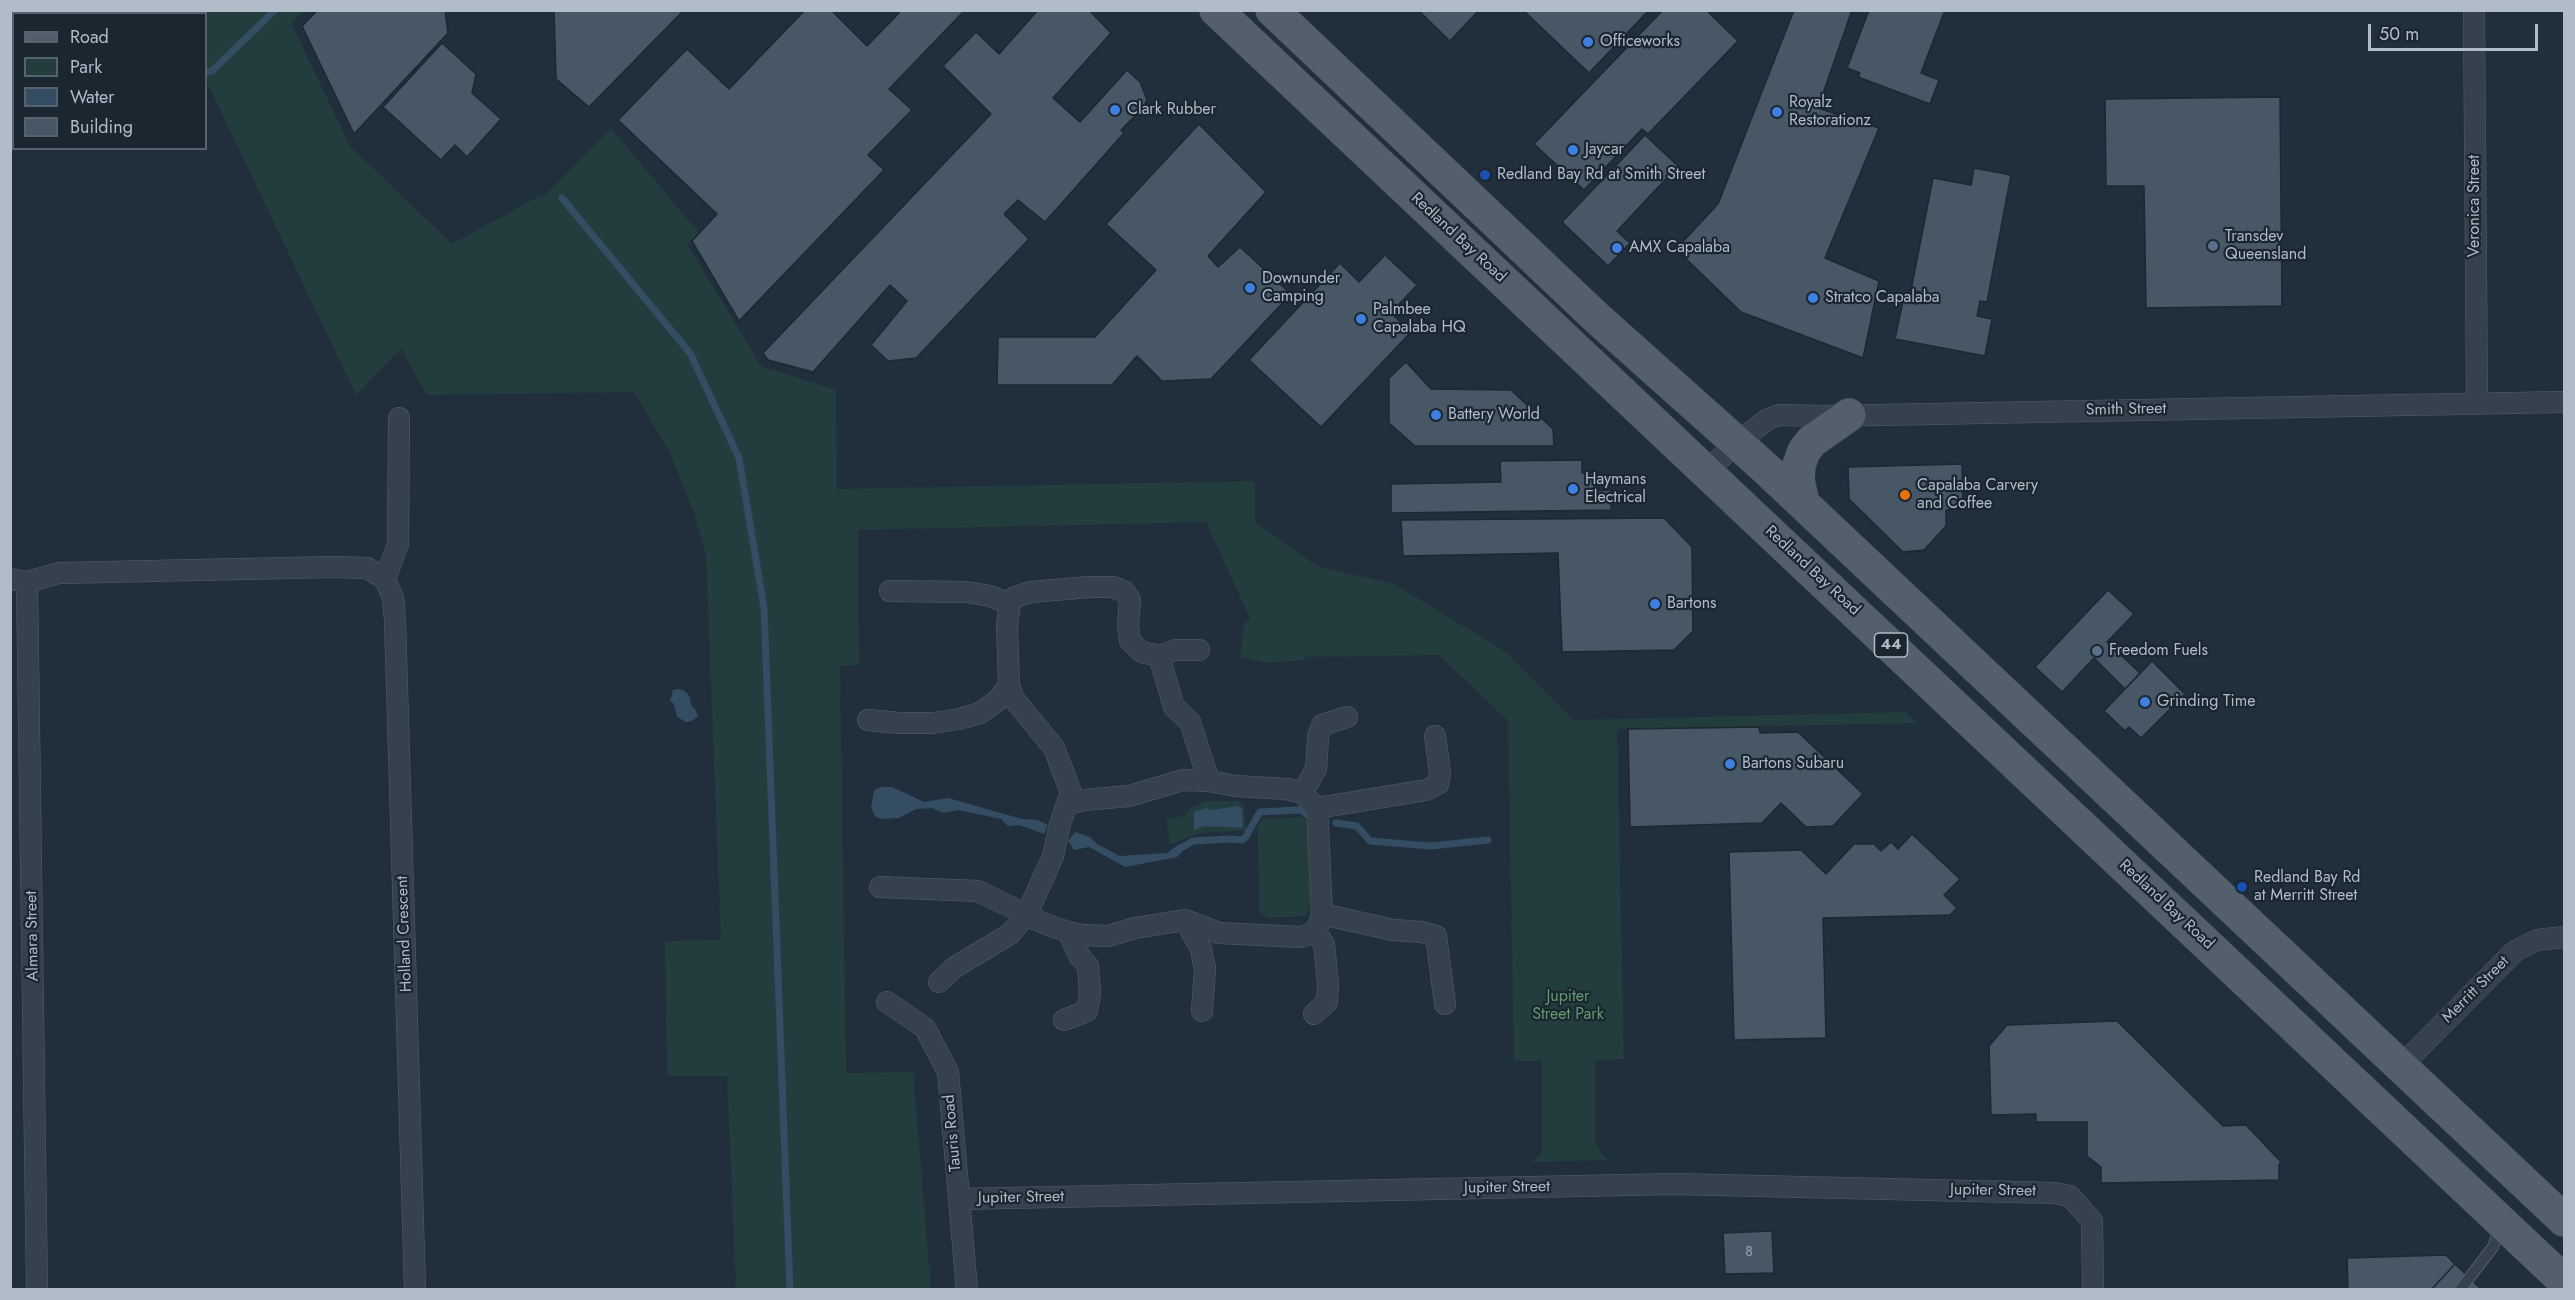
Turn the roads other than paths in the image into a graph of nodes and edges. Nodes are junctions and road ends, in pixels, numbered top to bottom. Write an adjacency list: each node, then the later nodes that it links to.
1 (1216, 10): 9 (main road, Redland Bay Road / 44)
2 (1272, 10): 8 (main road, 44)
3 (2474, 10): 4 (street, Veronica Street)
4 (2476, 402): 5 (street, Smith Street); 6 (street, Smith Street)
5 (2565, 402)
6 (1849, 416): 8 (street, Smith Street); 10 (main road)
7 (399, 418): 11 (street)
8 (1738, 442): 9 (street, Smith Street); 10 (main road, 44)
9 (1706, 471): 44 (main road, Redland Bay Road / 44)
10 (1803, 503): 41 (main road, 44)
11 (385, 579): 12 (street); 47 (street, Holland Crescent)
12 (19, 581): 46 (street, Almara Street)
13 (890, 591): 14 (street)
14 (1010, 604): 16 (street); 17 (street)
15 (1199, 650): 16 (street)
16 (1159, 656): 21 (street)
17 (1009, 685): 19 (street); 23 (street)
18 (1347, 717): 22 (street)
19 (868, 720)
20 (1435, 736): 24 (street)
21 (1209, 781): 22 (street); 23 (street)
22 (1302, 793): 24 (street)
23 (1068, 804): 26 (street)
24 (1317, 808): 28 (street)
25 (880, 887): 26 (street)
26 (1027, 914): 29 (street); 35 (street)
27 (1185, 920): 30 (street); 31 (street); 34 (street)
28 (1318, 922): 30 (street); 37 (street); 39 (street)
29 (1068, 932): 31 (street); 33 (street)
30 (1234, 934): 34 (street)
31 (1108, 936): 33 (street)
32 (2565, 937): 41 (street, Merritt Street)
33 (1088, 966): 40 (street)
34 (1206, 969): 38 (street)
35 (939, 982)
36 (887, 1002): 42 (street, Tauris Road)
37 (1445, 1004)
38 (1202, 1011)
39 (1314, 1014)
40 (1064, 1020)
41 (2401, 1066): 43 (main road, 44)
42 (959, 1199): 48 (street, Tauris Road); 49 (street, Jupiter Street)
43 (2565, 1220)
44 (2502, 1222): 45 (main road, Redland Bay Road / 44); 50 (lane)
45 (2565, 1281)
46 (37, 1290)
47 (415, 1290)
48 (967, 1290)
49 (2093, 1290)
50 (2460, 1290)

